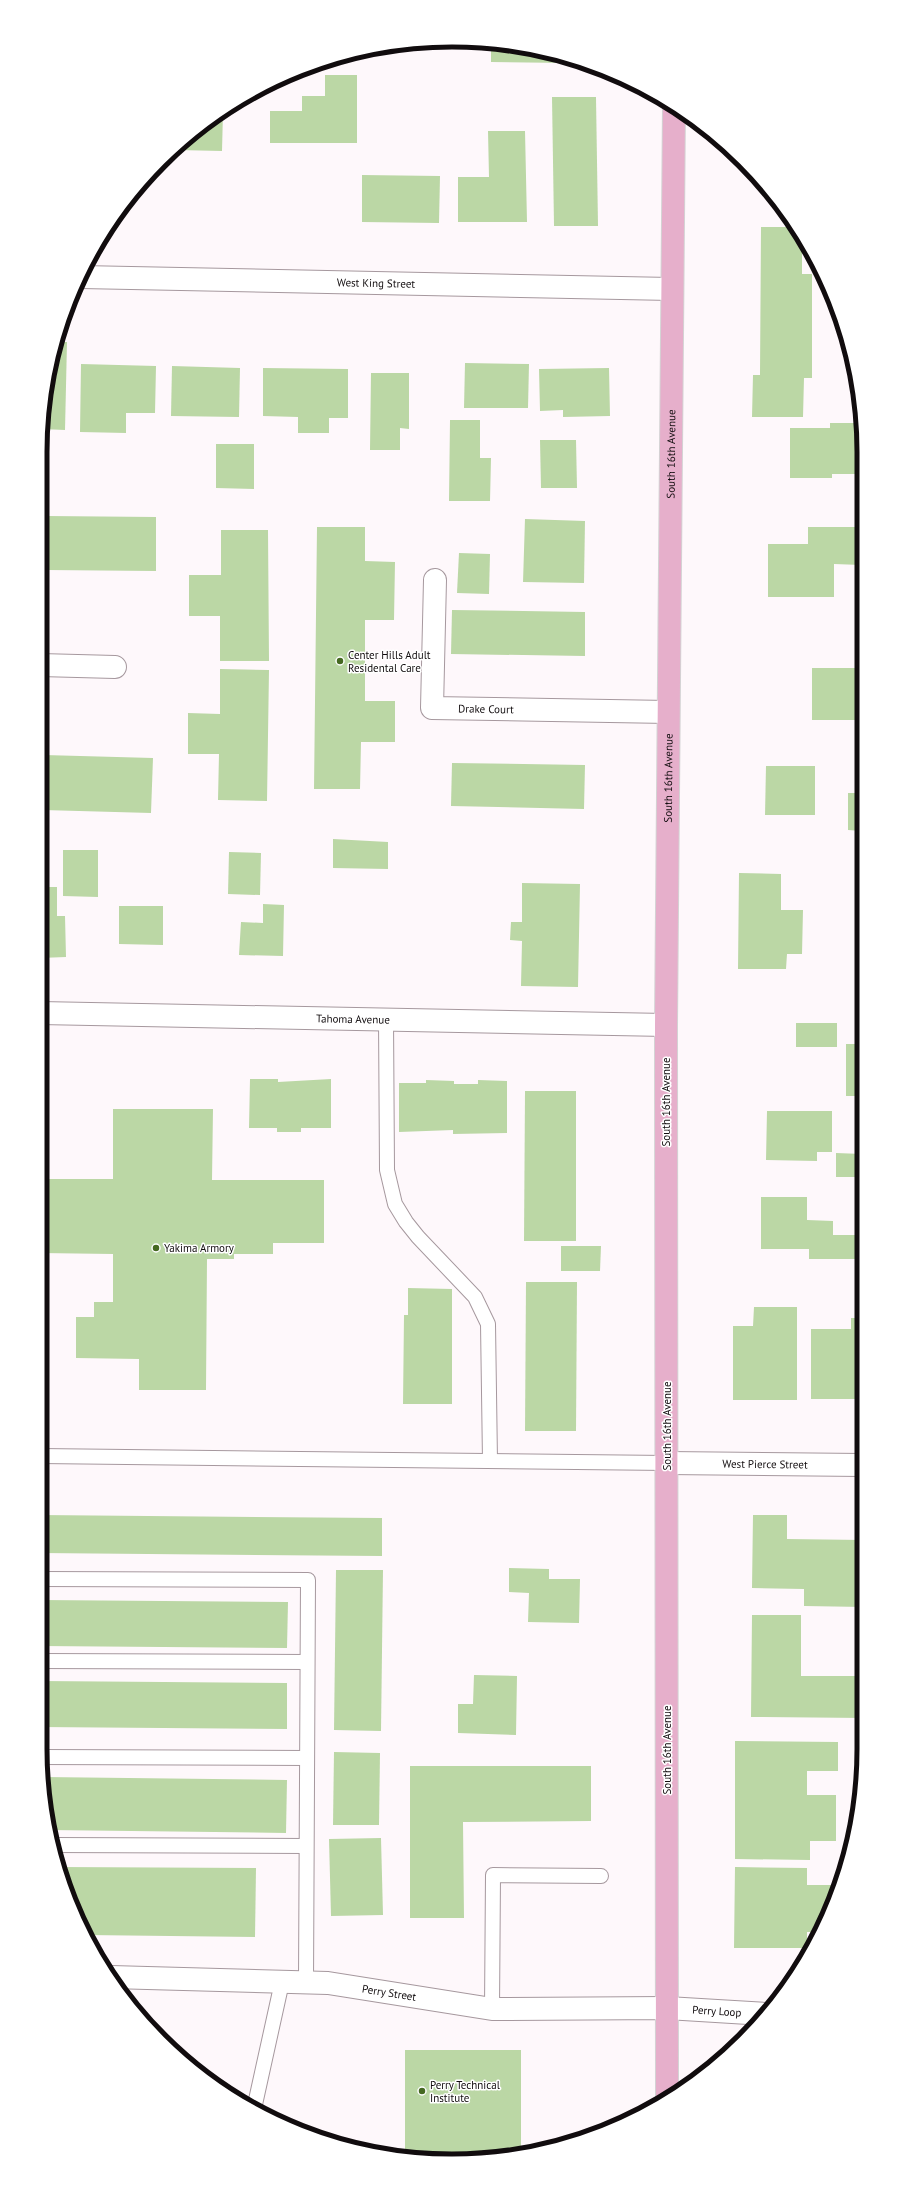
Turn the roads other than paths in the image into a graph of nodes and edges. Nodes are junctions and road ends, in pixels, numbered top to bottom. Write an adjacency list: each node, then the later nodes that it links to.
1 (674, 113): 3 (main road, South 16th Avenue)
2 (87, 277): 3 (street, West King Street)
3 (671, 289): 7 (main road, South 16th Avenue)
4 (434, 580): 7 (street, Drake Court)
5 (47, 665): 6 (street)
6 (116, 667)
7 (668, 712): 10 (main road, South 16th Avenue)
8 (47, 1013): 9 (street, Tahoma Avenue)
9 (386, 1019): 10 (street, Tahoma Avenue); 12 (lane)
10 (666, 1025): 13 (main road, South 16th Avenue)
11 (47, 1456): 12 (lane)
12 (490, 1461): 13 (lane)
13 (667, 1463): 14 (street, West Pierce Street); 26 (main road, South 16th Avenue)
14 (857, 1465)
15 (47, 1579): 17 (lane)
16 (47, 1661): 17 (lane)
17 (307, 1662): 19 (lane)
18 (47, 1757): 19 (lane)
19 (307, 1758): 21 (lane)
20 (59, 1845): 21 (lane)
21 (306, 1846): 25 (lane)
22 (601, 1876): 27 (lane)
23 (117, 1977): 24 (street, Perry Street)
24 (282, 1982): 25 (street, Perry Street); 30 (lane)
25 (306, 1982): 27 (street, Perry Street)
26 (667, 2008): 27 (street, Perry Street); 28 (street, Perry Loop); 29 (main road, South 16th Avenue)
27 (492, 2009)
28 (758, 2014)
29 (667, 2092)
30 (255, 2103)

